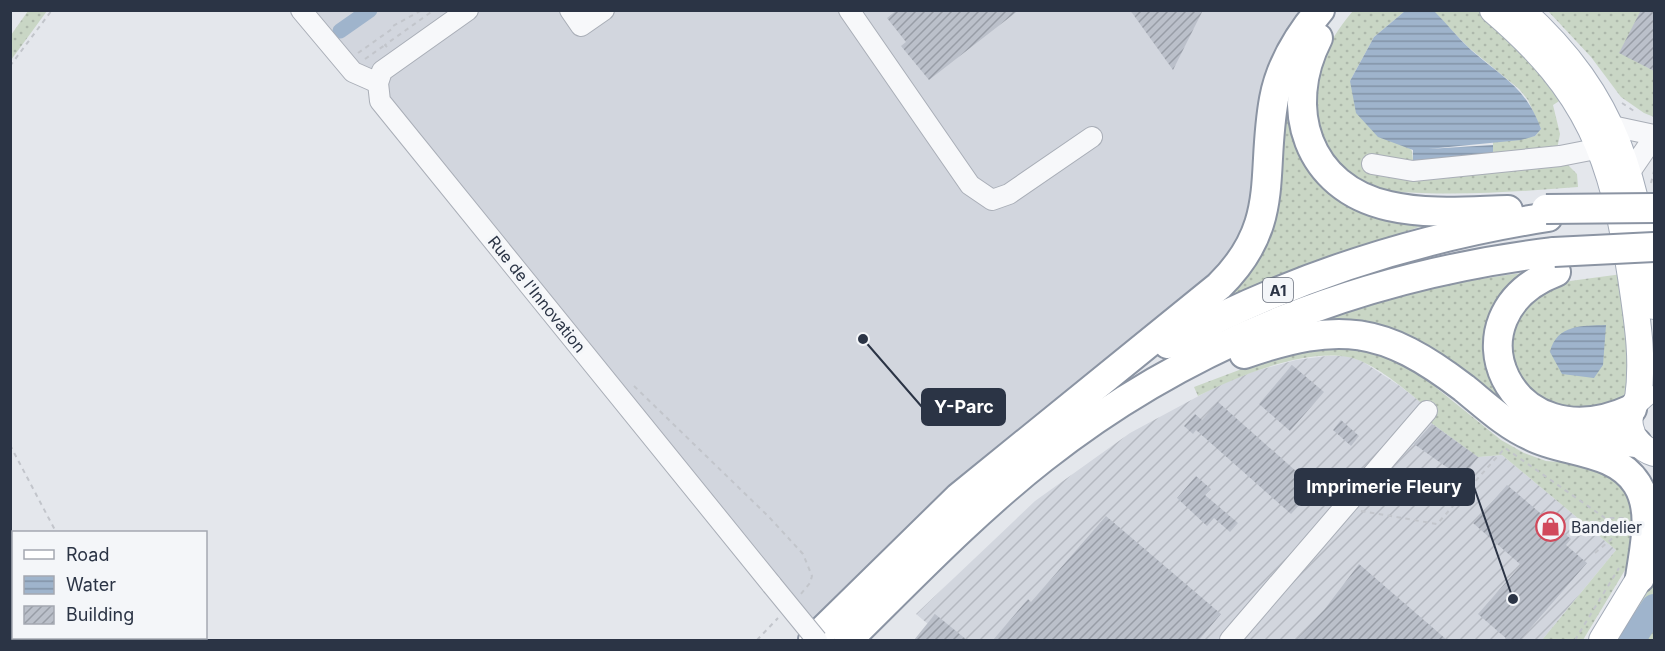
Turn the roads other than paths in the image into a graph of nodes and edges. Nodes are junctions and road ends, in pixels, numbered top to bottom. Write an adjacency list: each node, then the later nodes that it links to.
1 (301, 10): 10 (street)
2 (468, 10): 10 (street)
3 (570, 10): 4 (street)
4 (604, 10)
5 (849, 10): 11 (street)
6 (1320, 10): 24 (highway)
7 (1338, 10): 17 (highway)
8 (1493, 10): 13 (main road)
9 (1521, 10): 13 (main road)
10 (378, 82): 29 (street, Rue de l'Innovation, bridge)
11 (1092, 136)
12 (1654, 136): 13 (street); 15 (street)
13 (1606, 137): 14 (street); 15 (main road); 22 (main road)
14 (1372, 164)
15 (1630, 172): 21 (main road)
16 (1651, 208): 17 (highway, bridge)
17 (1547, 213): 24 (highway, A1)
18 (1654, 247): 20 (highway, A1, bridge)
19 (1654, 255): 20 (highway)
20 (1555, 262): 22 (highway); 25 (highway, A1)
21 (1654, 306)
22 (1641, 399): 27 (main road)
23 (1427, 411): 31 (street)
24 (1038, 431): 29 (highway, A1)
25 (1079, 431): 26 (highway); 30 (highway, A1)
26 (1539, 440): 27 (highway); 28 (highway)
27 (1649, 452)
28 (1644, 560): 32 (main road)
29 (815, 640)
30 (848, 640)
31 (1230, 640)
32 (1602, 640)

